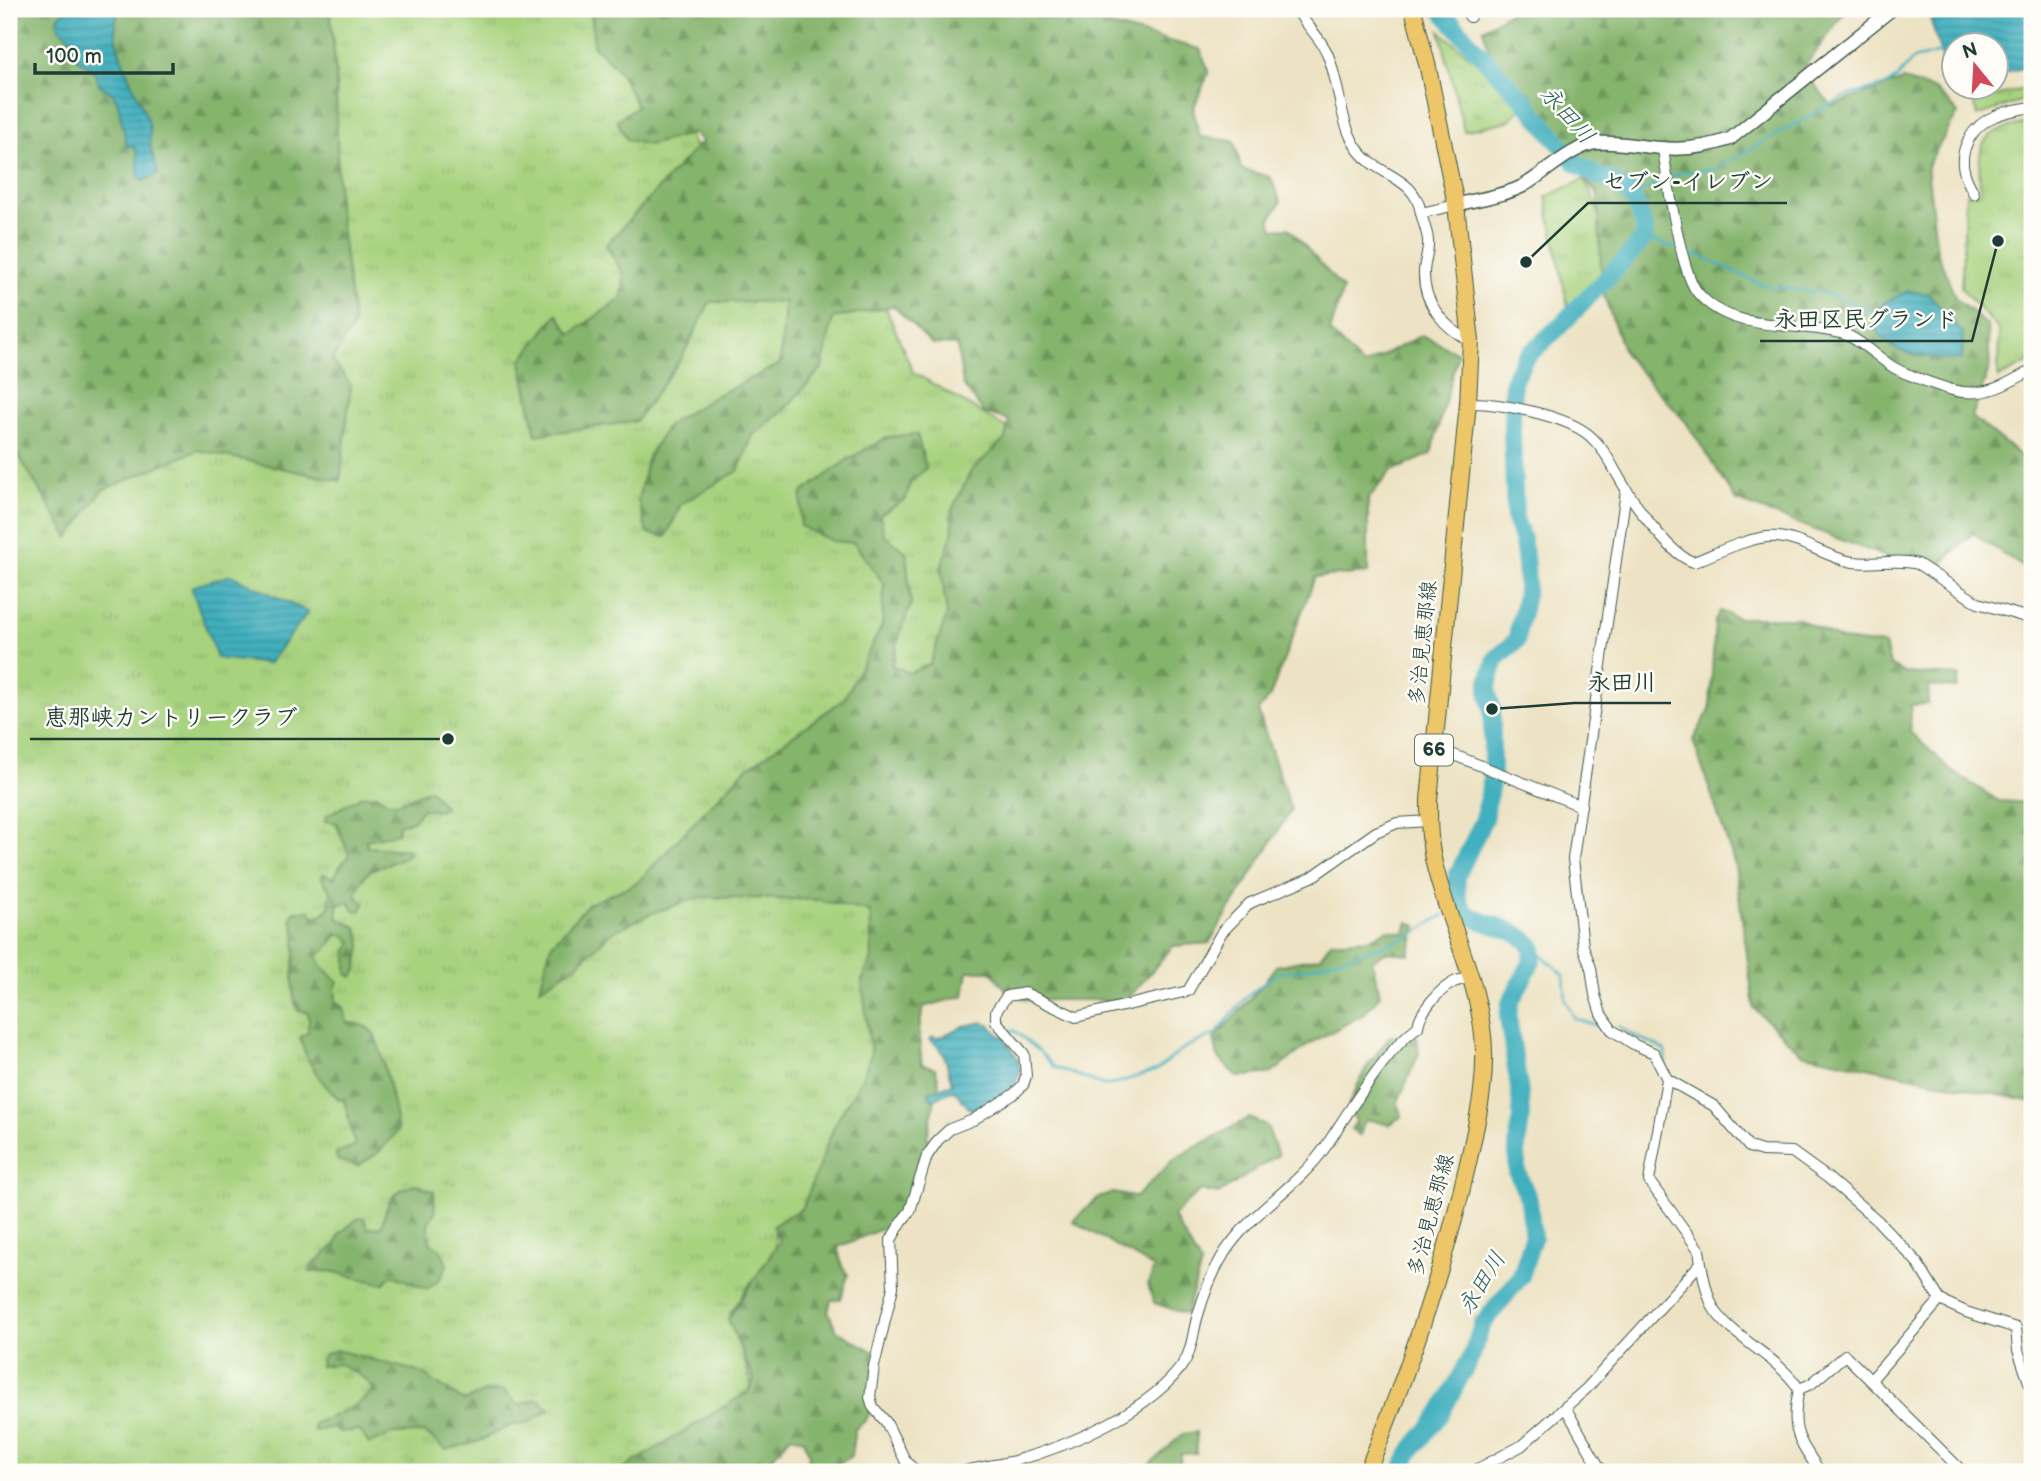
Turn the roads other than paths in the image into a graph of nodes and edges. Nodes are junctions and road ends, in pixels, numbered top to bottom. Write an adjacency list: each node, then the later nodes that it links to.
1 (1296, 9): 8 (street)
2 (1413, 9): 7 (main road, 多治見恵那線 / 66)
3 (1892, 9): 5 (street)
4 (2032, 107): 6 (street)
5 (1663, 149): 7 (street); 10 (street)
6 (1974, 194)
7 (1456, 205): 8 (street); 9 (main road, 多治見恵那線 / 66)
8 (1421, 213): 9 (street)
9 (1471, 341): 11 (main road, 多治見恵那線 / 66)
10 (2032, 370)
11 (1468, 403): 12 (street); 14 (main road, 多治見恵那線 / 66)
12 (1626, 491): 13 (street); 15 (street)
13 (2032, 619)
14 (1434, 747): 15 (street); 16 (main road, 多治見恵那線 / 66)
15 (1581, 806): 18 (street)
16 (1429, 821): 17 (main road, 多治見恵那線 / 66); 26 (street)
17 (1471, 977): 27 (street); 28 (main road, 多治見恵那線 / 66)
18 (1667, 1079): 19 (street); 20 (street)
19 (1700, 1264): 22 (street); 24 (street)
20 (1940, 1300): 21 (street); 23 (street)
21 (1871, 1380): 22 (street); 32 (street)
22 (1799, 1389): 31 (street)
23 (2032, 1391)
24 (1565, 1407): 29 (street); 30 (street)
25 (2032, 1468): 33 (street)
26 (917, 1472)
27 (962, 1472)
28 (1367, 1472)
29 (1472, 1472)
30 (1602, 1472)
31 (1820, 1472)
32 (1963, 1472)
33 (2028, 1472)

